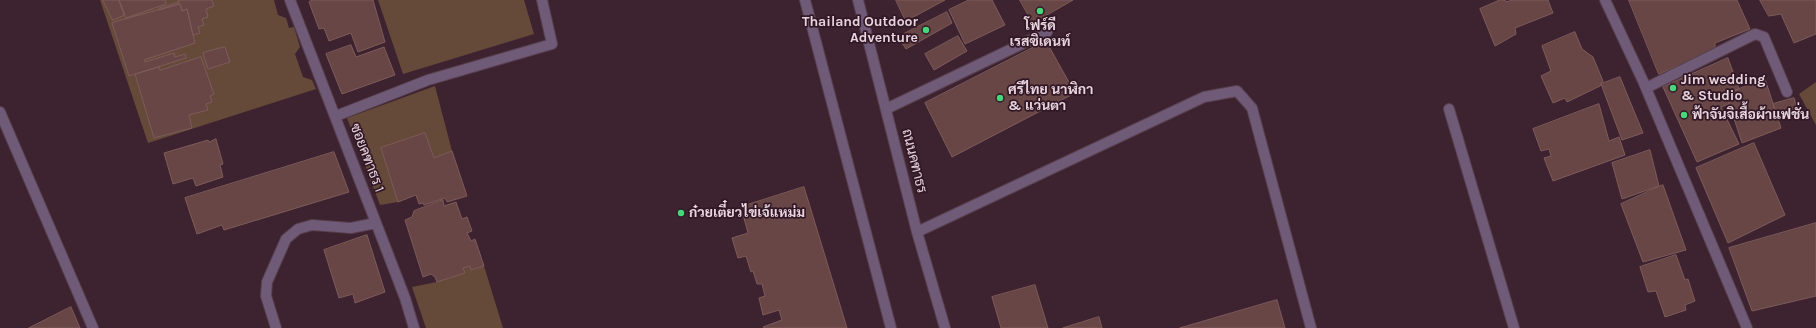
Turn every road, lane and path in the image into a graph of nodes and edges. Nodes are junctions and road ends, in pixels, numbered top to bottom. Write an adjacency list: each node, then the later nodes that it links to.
1 (290, 0): 12 (street, ซอยคฑาธร 1)
2 (542, 0): 12 (street)
3 (805, 0): 18 (street)
4 (858, 0): 9 (street, ถนนคฑาธร)
5 (1605, 0): 7 (street)
6 (1047, 32): 9 (street)
7 (1646, 88): 8 (street); 22 (street)
8 (1787, 92)
9 (886, 109): 14 (street, ถนนคฑาธร)
10 (1449, 109): 21 (street)
11 (0, 112): 15 (street)
12 (336, 116): 13 (street, ซอยคฑาธร 1)
13 (376, 223): 16 (street); 17 (street, ซอยคฑาธร 1)
14 (917, 232): 19 (street, ถนนคฑาธร); 20 (street)
15 (93, 328)
16 (276, 328)
17 (414, 328)
18 (891, 328)
19 (945, 328)
20 (1311, 328)
21 (1514, 328)
22 (1747, 328)

